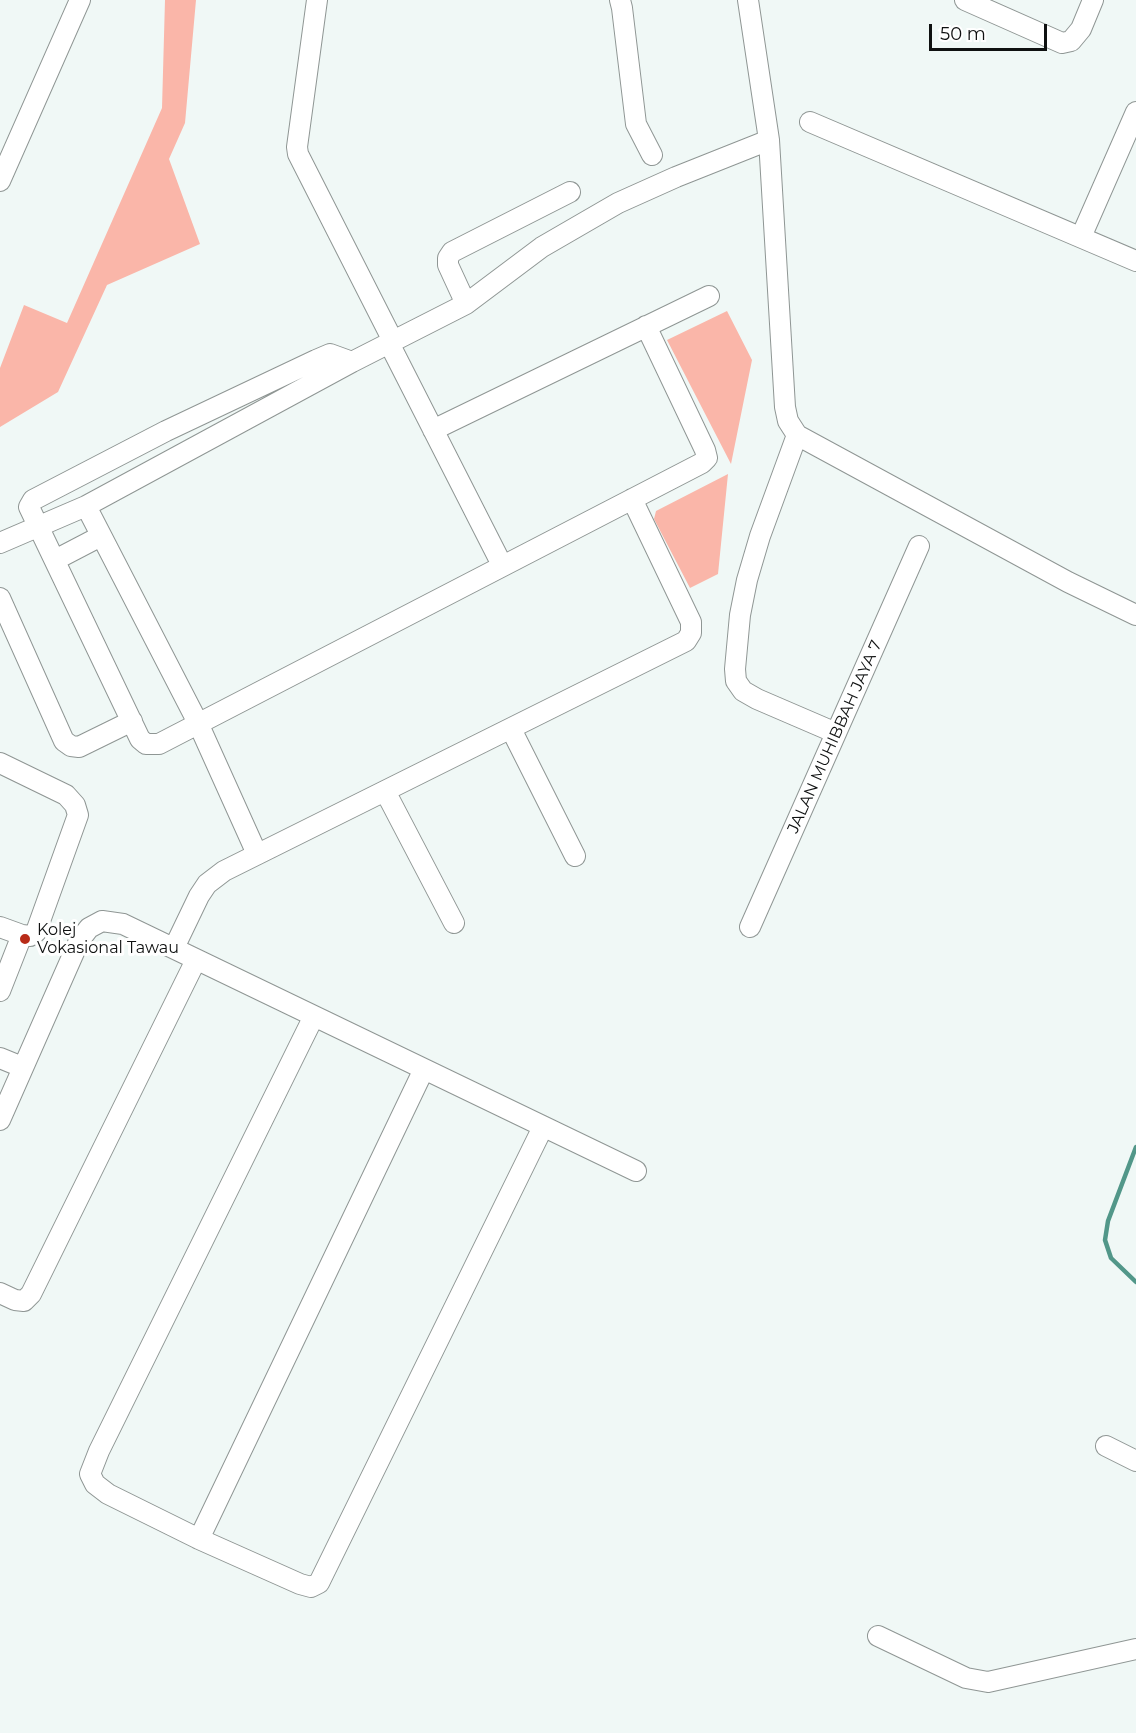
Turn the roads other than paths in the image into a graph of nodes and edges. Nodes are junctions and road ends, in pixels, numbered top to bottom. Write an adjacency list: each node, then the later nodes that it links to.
1 (80, 0): 11 (street)
2 (317, 0): 18 (street)
3 (620, 0): 10 (street)
4 (748, 0): 9 (street)
5 (965, 0): 6 (street)
6 (1093, 0)
7 (1136, 112): 13 (street)
8 (810, 122): 13 (street)
9 (769, 140): 16 (street); 21 (street)
10 (652, 155)
11 (0, 181)
12 (570, 192): 16 (street)
13 (1081, 237): 14 (street)
14 (1136, 261)
15 (709, 296): 17 (street)
16 (466, 304): 18 (street)
17 (646, 326): 20 (street); 22 (street)
18 (391, 342): 19 (street); 20 (street)
19 (352, 362): 23 (street); 24 (street)
20 (433, 430): 29 (street)
21 (797, 435): 31 (street); 35 (street)
22 (632, 499): 29 (street); 34 (street)
23 (86, 506): 24 (street); 25 (street)
24 (39, 527): 26 (street); 28 (street)
25 (101, 536): 28 (street); 33 (street)
26 (0, 543)
27 (919, 546): 35 (street, JALAN MUHIBBAH JAYA 7)
28 (55, 560): 32 (street)
29 (502, 565): 33 (street)
30 (0, 598): 32 (street)
31 (1136, 615)
32 (132, 722): 33 (street)
33 (198, 723): 38 (street)
34 (511, 729): 37 (street); 39 (street)
35 (836, 733): 42 (street, JALAN MUHIBBAH JAYA 7)
36 (0, 763): 43 (street)
37 (385, 791): 38 (street); 40 (street)
38 (257, 854): 44 (street)
39 (575, 856)
40 (454, 923)
41 (0, 927): 43 (street)
42 (750, 927)
43 (22, 935): 46 (street)
44 (174, 948): 45 (street); 49 (street)
45 (196, 960): 47 (street); 54 (street)
46 (0, 992)
47 (314, 1016): 50 (street); 57 (street)
48 (0, 1058): 49 (street)
49 (22, 1067): 51 (street)
50 (424, 1069): 52 (street); 57 (street)
51 (0, 1120)
52 (543, 1127): 53 (street); 57 (street)
53 (636, 1171)
54 (0, 1293)
55 (1106, 1446): 56 (street)
56 (1136, 1461)
57 (199, 1539)
58 (878, 1636): 59 (street)
59 (1136, 1649)

